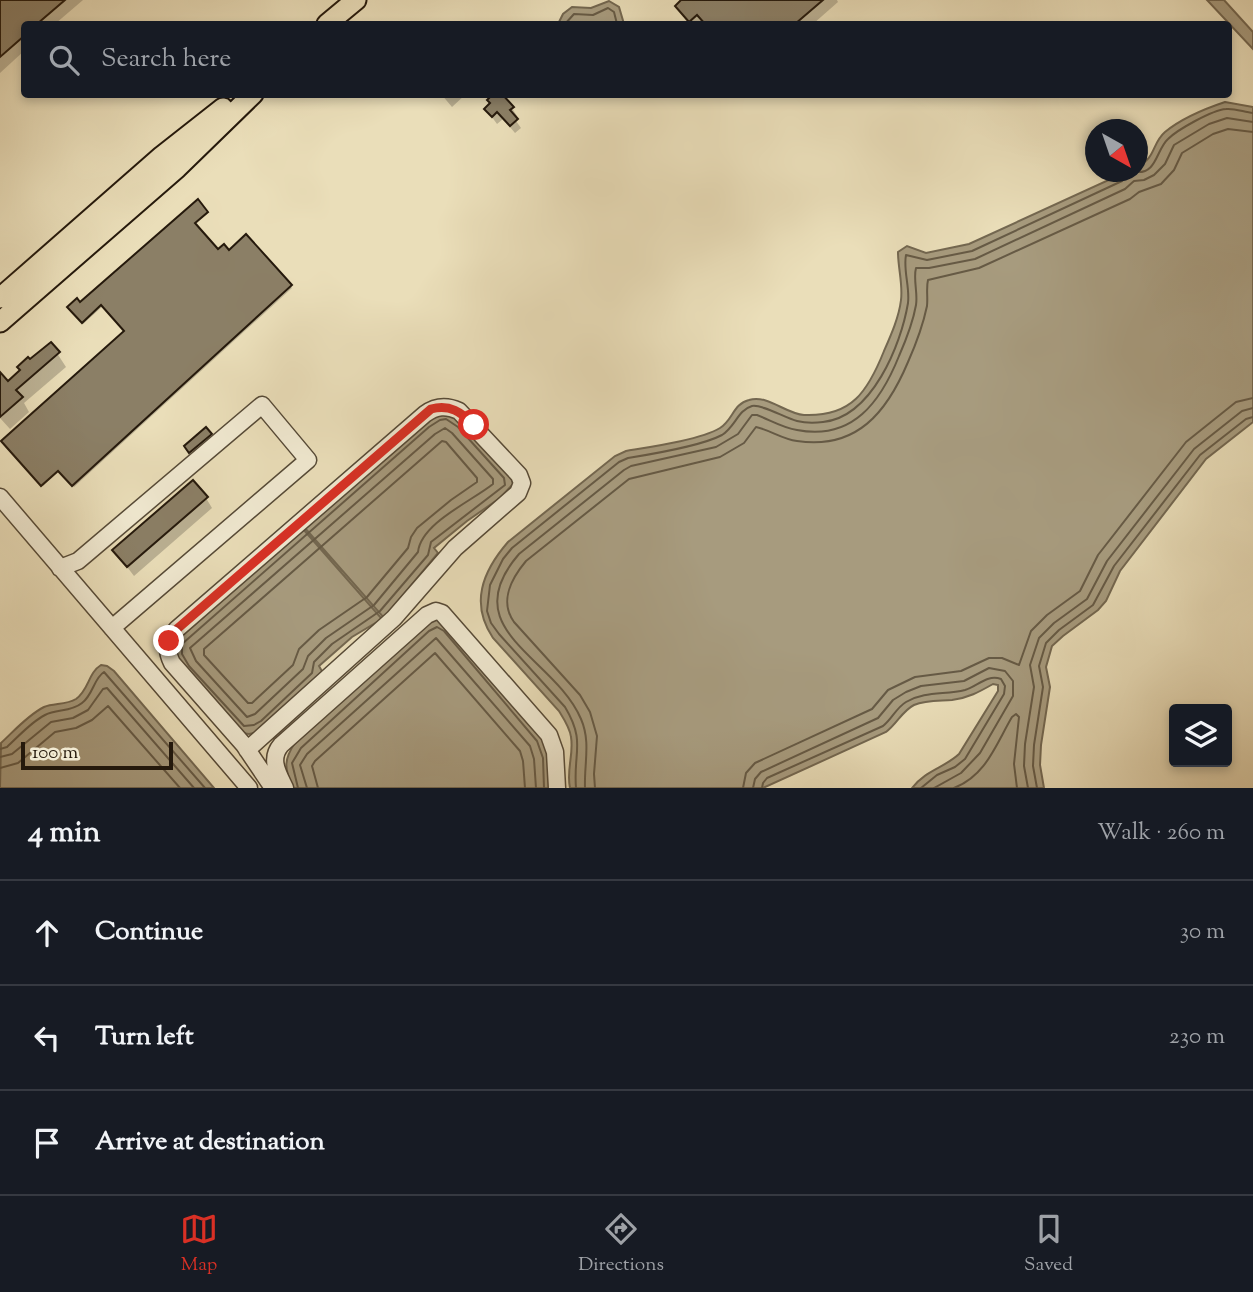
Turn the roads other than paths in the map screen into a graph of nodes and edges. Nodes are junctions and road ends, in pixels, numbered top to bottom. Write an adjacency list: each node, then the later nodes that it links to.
1 (355, 0): 2 (main road)
2 (330, 21)
3 (236, 98): 5 (main road)
4 (249, 98): 6 (main road)
5 (0, 298)
6 (0, 322)
7 (0, 496): 8 (street)
8 (60, 568): 9 (street); 9 (street)
9 (112, 628): 11 (street)
10 (247, 750): 10 (street); 12 (street)
11 (249, 788)
12 (273, 788)
13 (285, 788): 14 (street)
14 (557, 788)

